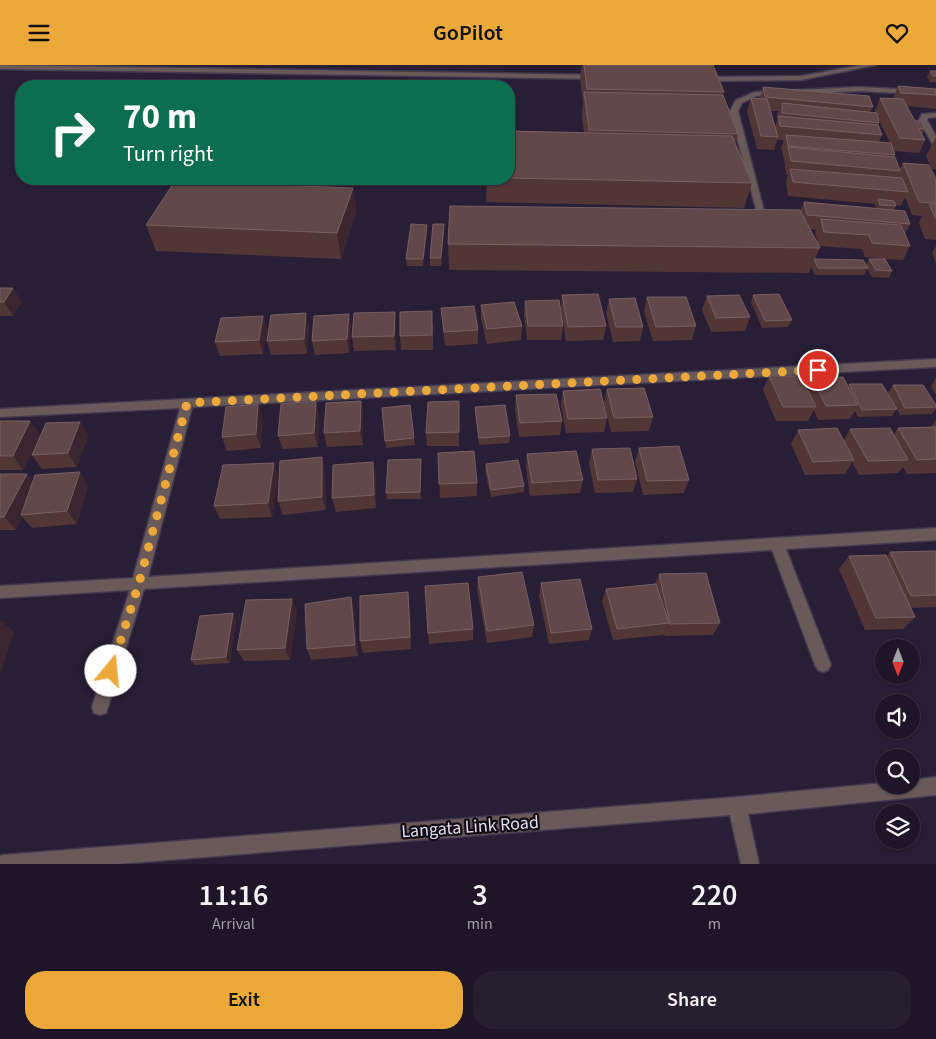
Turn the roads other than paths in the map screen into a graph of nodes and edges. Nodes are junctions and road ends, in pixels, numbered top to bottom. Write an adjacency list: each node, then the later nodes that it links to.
1 (873, 65): 4 (street)
2 (0, 67): 3 (street)
3 (608, 78)
4 (698, 79)
5 (936, 93): 8 (street)
6 (936, 115): 7 (street)
7 (936, 143)
8 (760, 211)
9 (936, 363): 10 (street)
10 (187, 403): 11 (street); 14 (street)
11 (0, 413)
12 (936, 534): 13 (street)
13 (777, 544): 14 (street); 16 (street)
14 (139, 583): 15 (street); 17 (street)
15 (0, 592)
16 (822, 665)
17 (100, 707)
18 (936, 787): 19 (street, Langata Link Road)
19 (737, 806): 20 (street, Langata Link Road); 21 (street)
20 (3, 864)
21 (750, 864)

